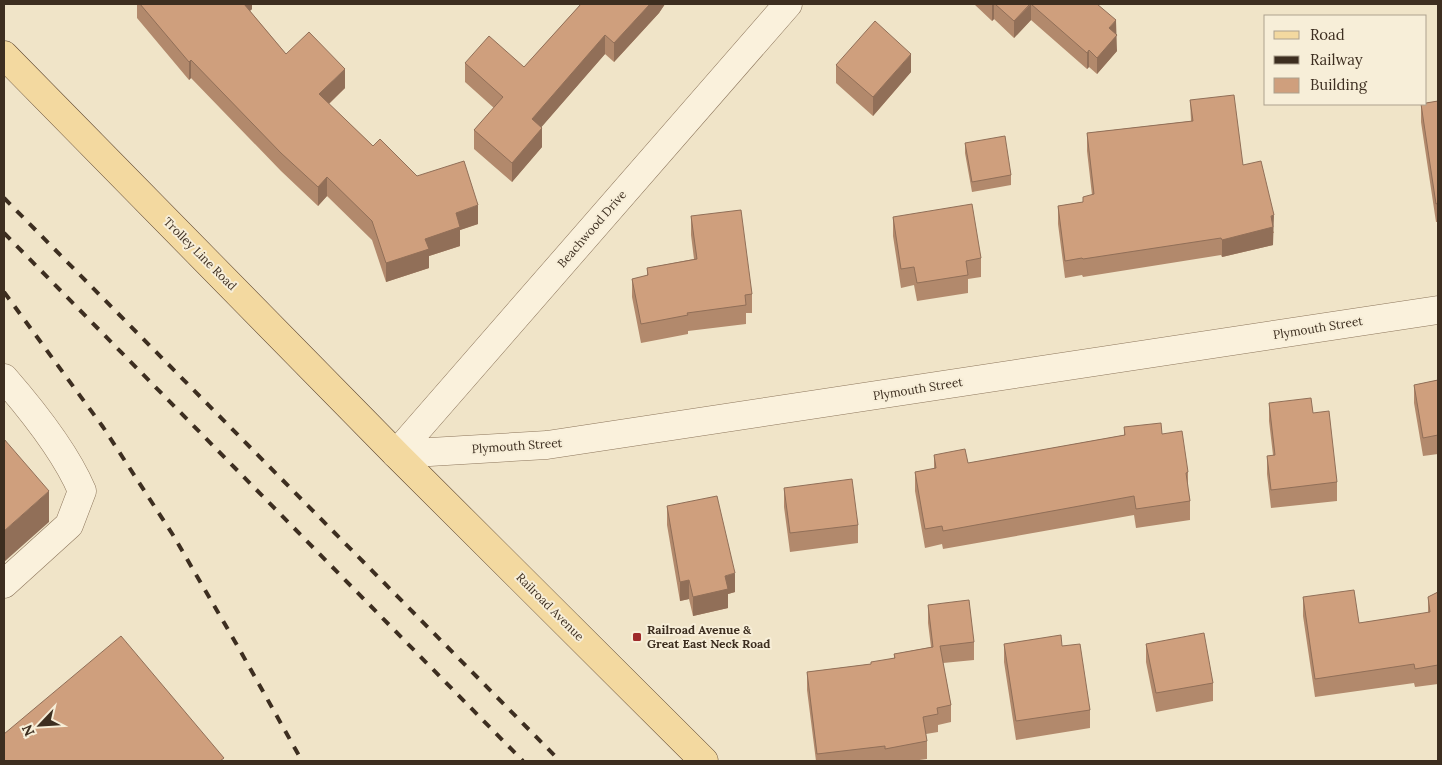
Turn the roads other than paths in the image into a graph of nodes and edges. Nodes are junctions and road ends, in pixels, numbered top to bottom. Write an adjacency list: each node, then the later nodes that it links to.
1 (788, 4): 5 (street, Beachwood Drive)
2 (4, 55): 5 (main road, Trolley Line Road)
3 (1438, 310): 5 (street, Plymouth Street)
4 (4, 378): 6 (street)
5 (396, 454): 7 (main road, Railroad Avenue)
6 (4, 584)
7 (704, 761)

